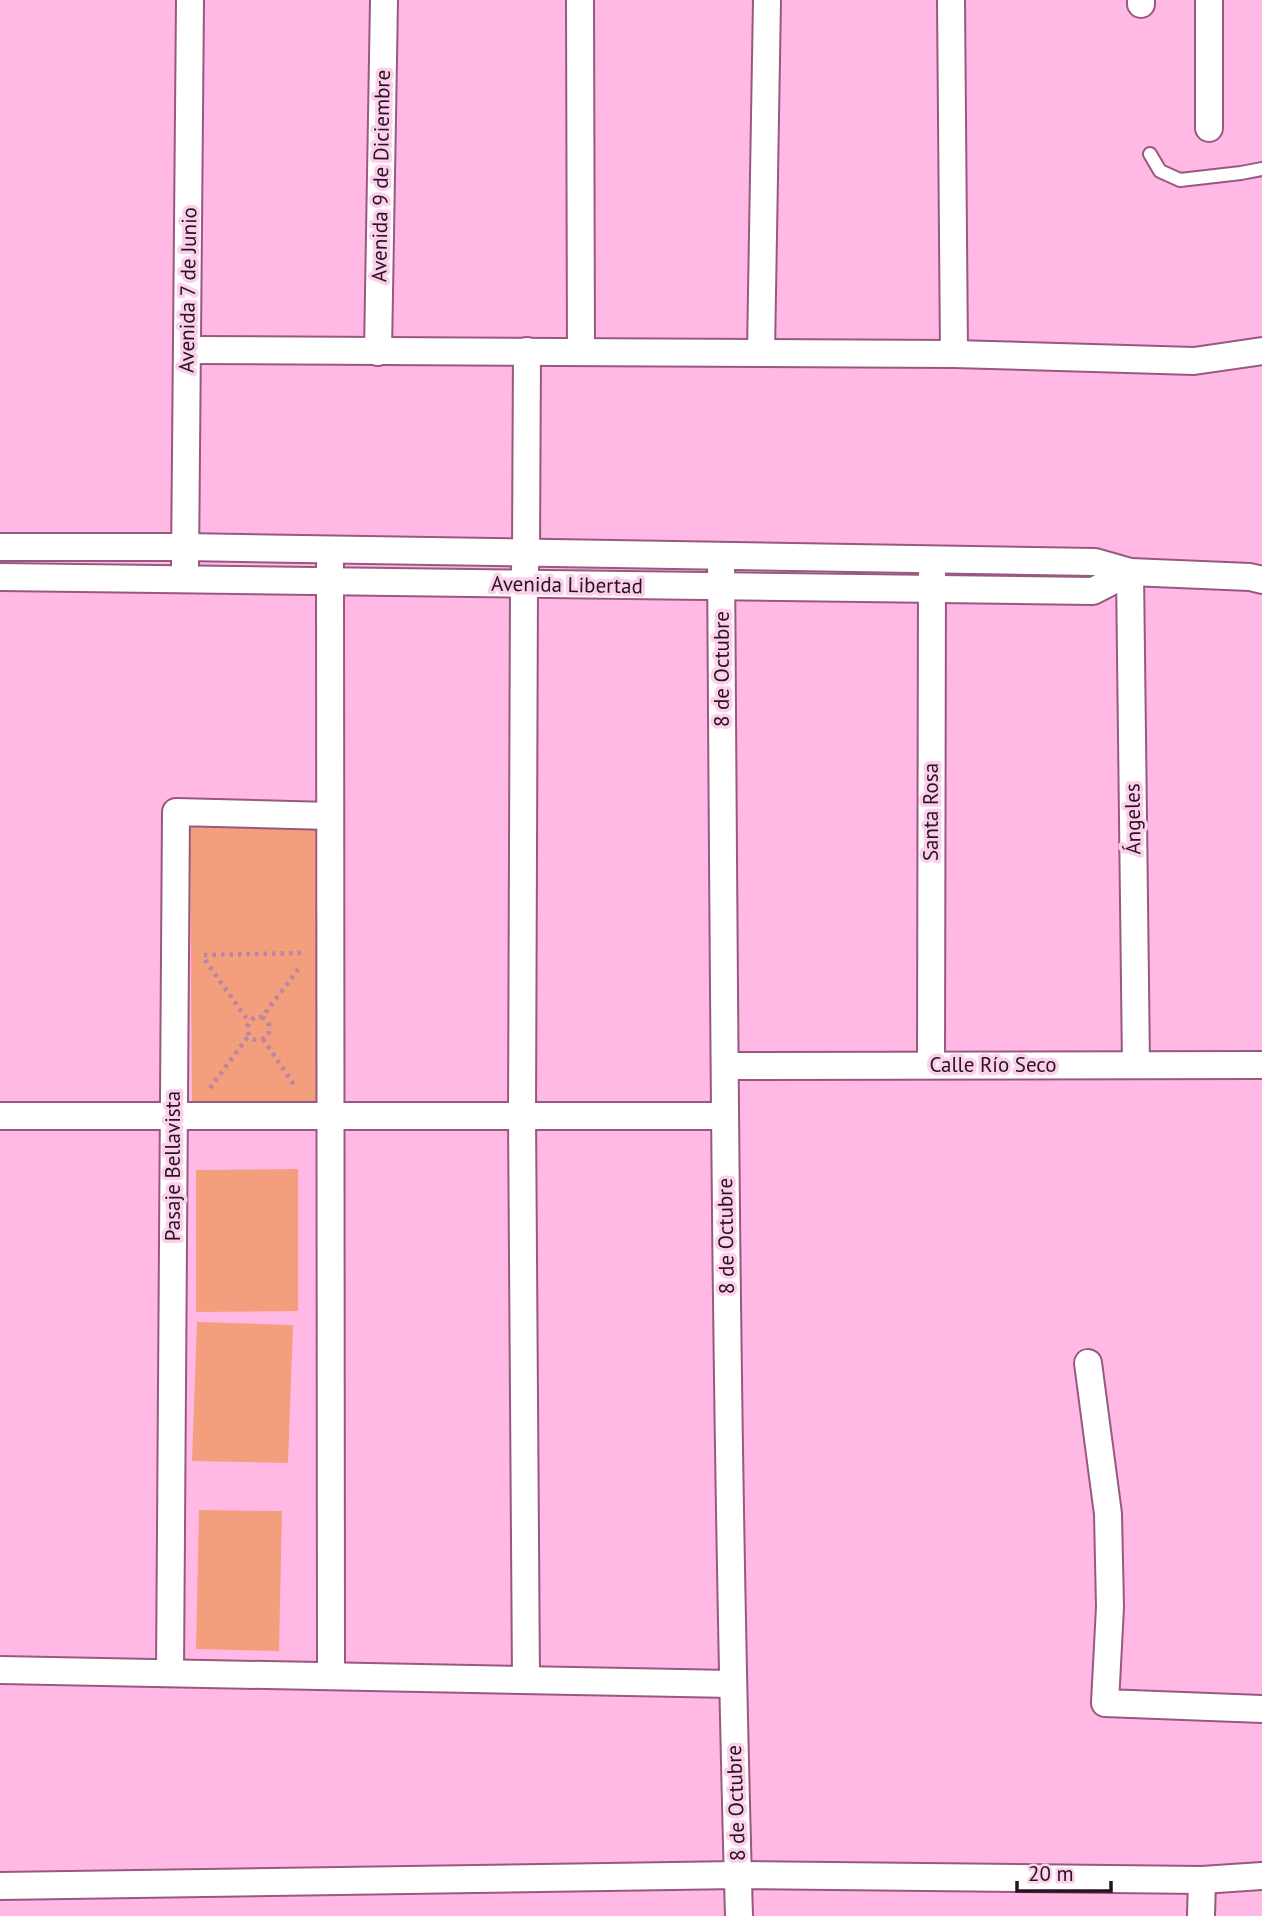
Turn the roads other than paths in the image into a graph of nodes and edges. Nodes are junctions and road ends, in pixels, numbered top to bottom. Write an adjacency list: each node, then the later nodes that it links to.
1 (190, 0): 10 (street, Avenida 7 de Junio)
2 (384, 0): 14 (street, Avenida 9 de Diciembre)
3 (580, 0): 12 (street)
4 (767, 0): 15 (street)
5 (951, 0): 16 (street)
6 (1209, 0): 7 (street)
7 (1209, 128)
8 (1150, 153): 9 (lane)
9 (1262, 169)
10 (187, 350): 14 (street); 18 (street, Avenida 7 de Junio)
11 (527, 351): 12 (street); 14 (street); 20 (street)
12 (581, 351): 15 (street)
13 (1262, 351): 16 (street)
14 (378, 352)
15 (761, 352): 16 (street)
16 (954, 354)
17 (0, 547): 18 (street, Avenida Libertad)
18 (185, 547): 19 (street, Avenida Libertad); 25 (street, Avenida 7 de Junio)
19 (330, 550): 20 (street, Avenida Libertad); 27 (street)
20 (526, 553): 21 (street, Avenida Libertad); 28 (street)
21 (721, 556): 22 (street, Avenida Libertad); 29 (street, 8 de Octubre)
22 (932, 559): 23 (street, Avenida Libertad); 30 (street, Santa Rosa)
23 (1130, 572): 26 (street, Avenida Libertad); 30 (street, Avenida Libertad); 33 (street, Ángeles)
24 (0, 577): 25 (street, Avenida Libertad)
25 (185, 580): 27 (street, Avenida Libertad)
26 (1262, 580)
27 (331, 582): 28 (street, Avenida Libertad); 31 (street)
28 (524, 584): 29 (street, Avenida Libertad); 39 (street)
29 (722, 587): 30 (street, Avenida Libertad); 35 (street, 8 de Octubre)
30 (932, 590): 32 (street, Santa Rosa)
31 (330, 816): 37 (street, Pasaje Bellavista); 38 (street)
32 (931, 1065): 33 (street, Calle Río Seco); 35 (street, Calle Río Seco)
33 (1136, 1065): 34 (street, Calle Río Seco)
34 (1262, 1065)
35 (724, 1066): 40 (street, 8 de Octubre)
36 (0, 1116): 37 (street)
37 (174, 1116): 38 (street); 43 (street, Pasaje Bellavista)
38 (331, 1116): 39 (street); 44 (street)
39 (522, 1116): 40 (street); 45 (street)
40 (725, 1116): 46 (street, 8 de Octubre)
41 (1088, 1363): 47 (street)
42 (0, 1670): 43 (street)
43 (170, 1673): 44 (street)
44 (331, 1676): 45 (street)
45 (526, 1680): 46 (street)
46 (733, 1684): 48 (street, 8 de Octubre)
47 (1262, 1709)
48 (738, 1875): 50 (street); 51 (street); 52 (street, 8 de Octubre)
49 (1262, 1876): 50 (street)
50 (1202, 1880): 53 (street)
51 (0, 1886)
52 (739, 1916)
53 (1201, 1916)

